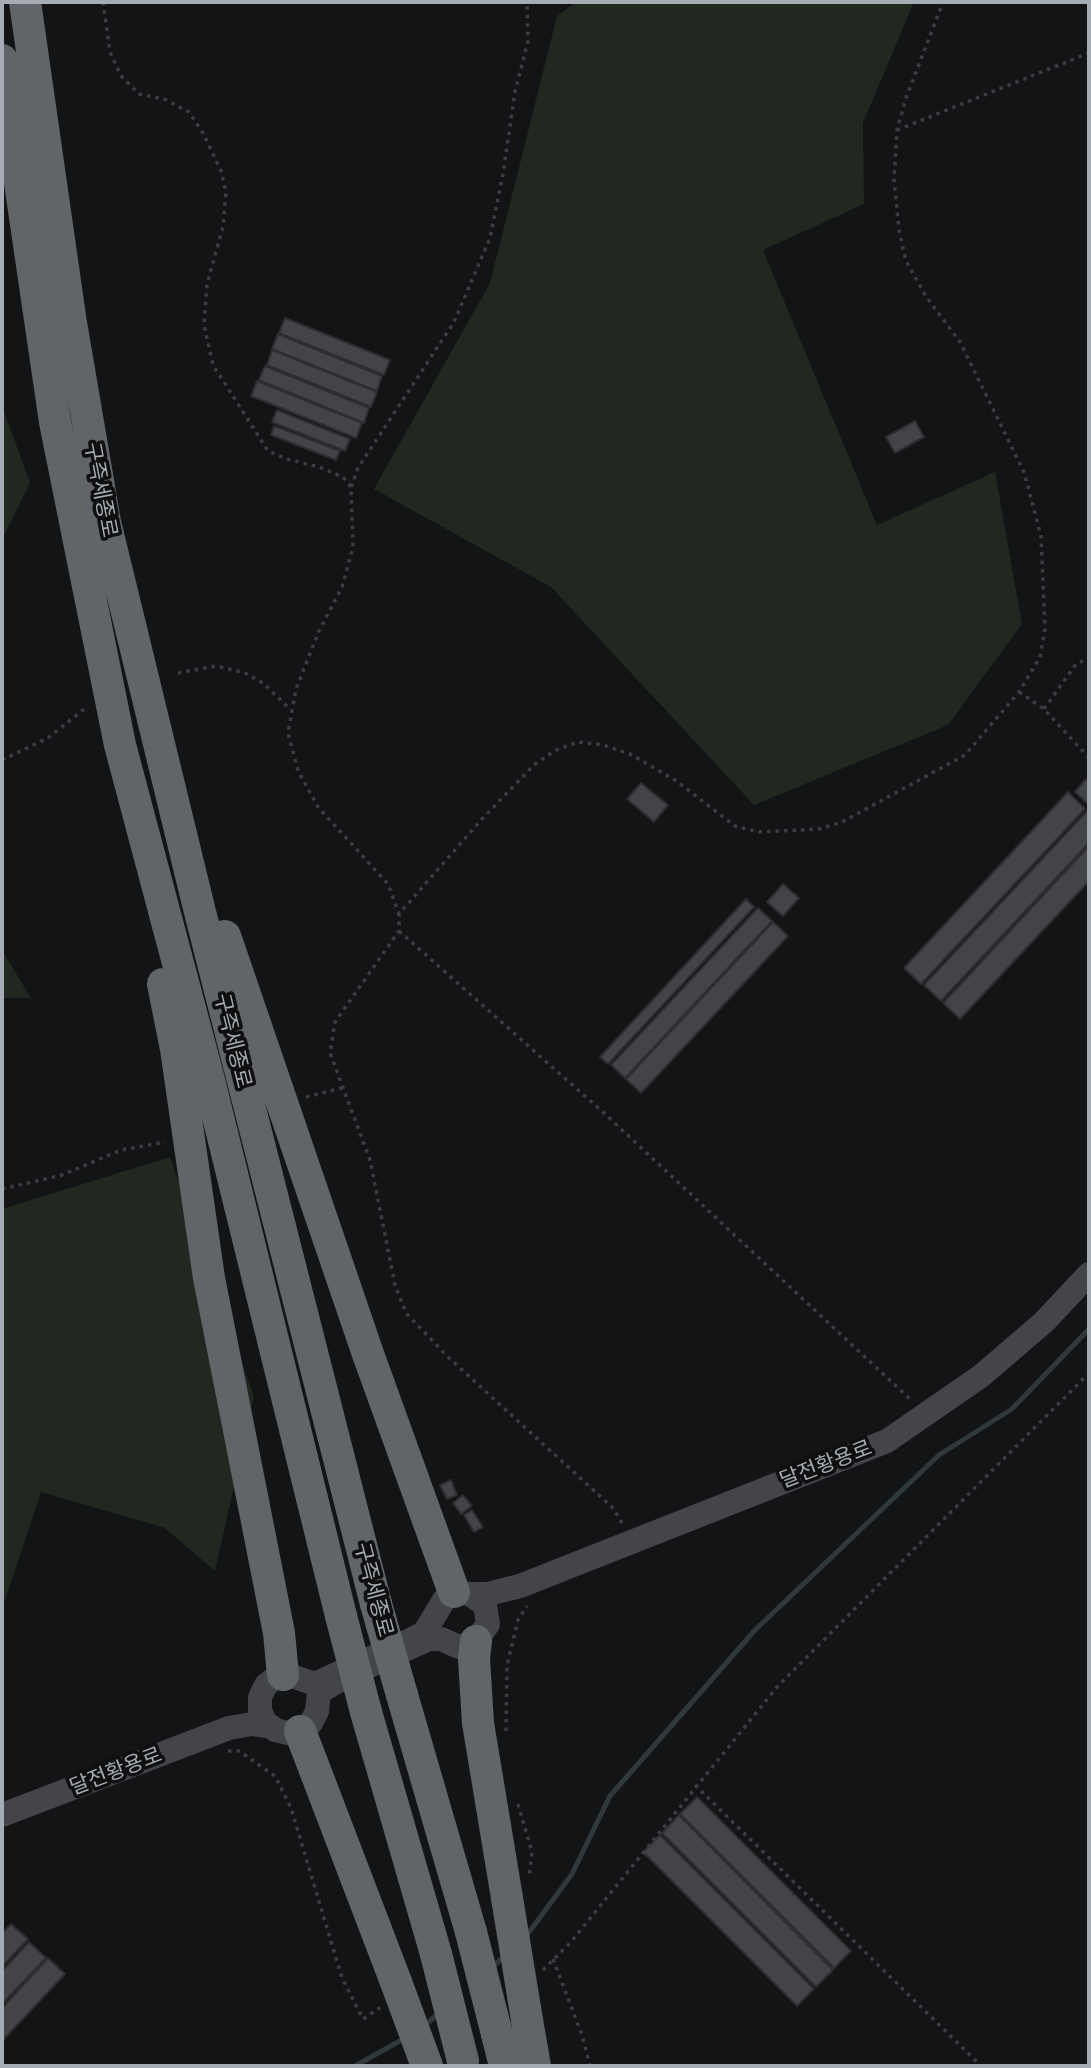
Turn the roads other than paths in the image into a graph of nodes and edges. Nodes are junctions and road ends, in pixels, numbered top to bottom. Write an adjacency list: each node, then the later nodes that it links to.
1 (25, 2): 3 (highway, 구즉세종로)
2 (2, 60): 4 (highway, 구즉세종로)
3 (105, 522): 7 (highway); 16 (highway, 구즉세종로, bridge)
4 (100, 644): 9 (highway); 14 (highway, 구즉세종로, bridge)
5 (1089, 1274): 6 (main road, 달전황용로)
6 (520, 1586): 7 (main road); 8 (main road)
7 (462, 1593): 8 (main road); 9 (main road)
8 (482, 1633): 12 (main road); 17 (highway, bridge)
9 (283, 1675): 10 (main road, 달전황용로)
10 (260, 1697): 11 (main road, 달전황용로); 12 (main road)
11 (229, 1728): 12 (main road, 달전황용로); 13 (main road, 달전황용로)
12 (286, 1729): 15 (highway, bridge)
13 (2, 1815)
14 (463, 2064)
15 (427, 2066)
16 (505, 2066)
17 (536, 2066)

